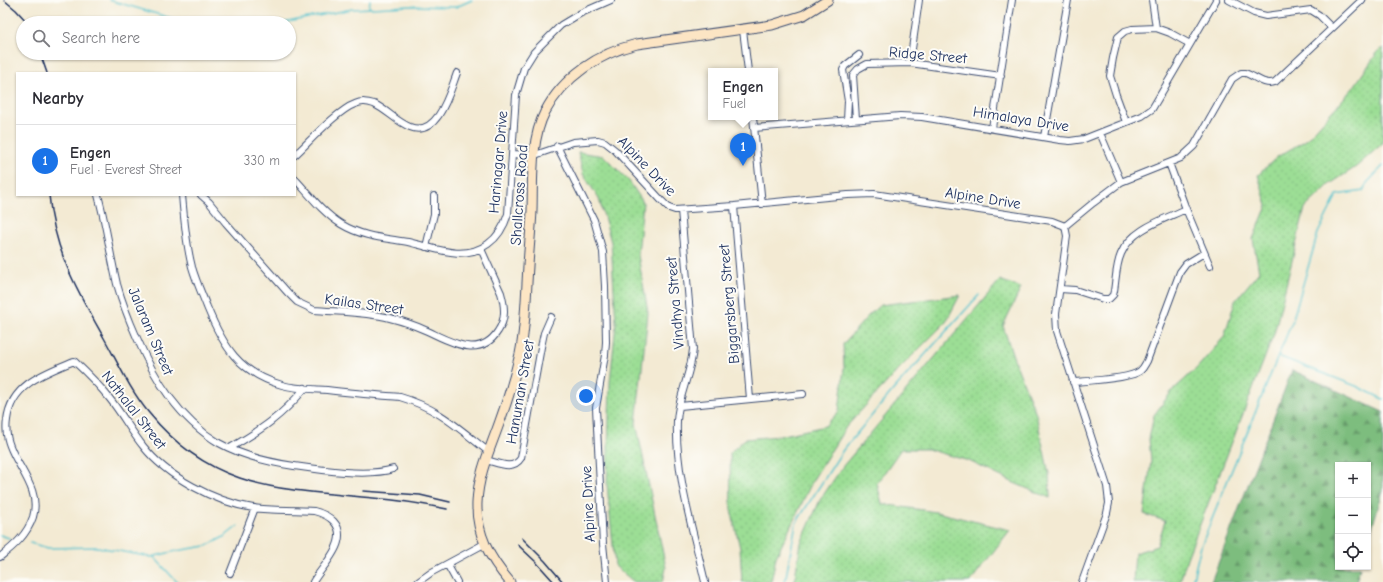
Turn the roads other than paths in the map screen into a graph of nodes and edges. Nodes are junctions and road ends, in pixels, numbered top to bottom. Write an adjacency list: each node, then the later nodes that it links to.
1 (611, 0): 29 (street, Harinagar Drive)
2 (828, 0): 12 (street, Shallcross Road)
3 (918, 0): 15 (street)
4 (1012, 0): 18 (street)
5 (1068, 0): 26 (street)
6 (1152, 0): 10 (street)
7 (1216, 0): 13 (street, Himalaya Drive)
8 (1229, 0): 11 (street)
9 (1362, 0): 11 (street)
10 (1156, 28): 13 (street); 22 (street)
11 (1332, 28): 31 (street)
12 (743, 30): 16 (street); 30 (street, Shallcross Road)
13 (1190, 44): 22 (street, Himalaya Drive)
14 (859, 55): 21 (street)
15 (910, 63): 18 (street, Ridge Street); 19 (street, Ridge Street)
16 (748, 68)
17 (457, 73): 28 (street)
18 (1001, 76): 24 (street)
19 (856, 119): 21 (street, Himalaya Drive); 24 (street, Himalaya Drive)
20 (753, 120): 23 (street)
21 (847, 120): 23 (street, Himalaya Drive)
22 (1126, 122): 25 (street, Himalaya Drive)
23 (754, 128): 38 (street)
24 (992, 128): 26 (street, Himalaya Drive)
25 (1100, 133): 26 (street, Himalaya Drive); 33 (street)
26 (1044, 137)
27 (558, 146): 30 (street, Alpine Drive); 41 (street, Alpine Drive); 66 (street, Alpine Drive)
28 (296, 154)
29 (513, 154): 30 (street, Alpine Drive); 44 (street, Harinagar Drive)
30 (535, 155): 55 (street, Shallcross Road)
31 (1169, 163): 33 (street); 40 (street)
32 (296, 180): 43 (street, Harinagar Drive)
33 (1121, 182): 42 (street)
34 (98, 196): 54 (street, Jalaram Street)
35 (182, 196): 50 (street)
36 (202, 196): 44 (street, Kailas Street)
37 (434, 196): 43 (street)
38 (762, 204): 39 (street, Alpine Drive); 42 (street, Alpine Drive)
39 (734, 206): 41 (street, Alpine Drive); 52 (street, Biggarsberg Street)
40 (1186, 209): 45 (street); 47 (street)
41 (681, 210): 53 (street, Vindhya Street)
42 (1065, 226): 47 (street)
43 (426, 247): 44 (street, Harinagar Drive)
44 (481, 249)
45 (1204, 253): 46 (street); 49 (street)
46 (1210, 266)
47 (1060, 289): 49 (street)
48 (551, 317): 55 (street, Hanuman Street)
49 (1073, 382): 68 (street)
50 (305, 388): 54 (street); 55 (street)
51 (803, 394): 52 (street)
52 (750, 399): 53 (street)
53 (680, 406): 67 (street, Vindhya Street)
54 (230, 448): 56 (street, Jalaram Street)
55 (487, 456): 58 (street, Shallcross Road)
56 (393, 468)
57 (255, 508): 59 (street, Nathalal Street); 61 (street); 62 (street, Nathalal Street)
58 (484, 544): 60 (street); 65 (street, Shallcross Road)
59 (0, 557)
60 (447, 564): 63 (street); 64 (street)
61 (230, 573)
62 (313, 582)
63 (418, 582)
64 (457, 582)
65 (510, 582)
66 (607, 582)
67 (705, 582)
68 (1082, 582)

